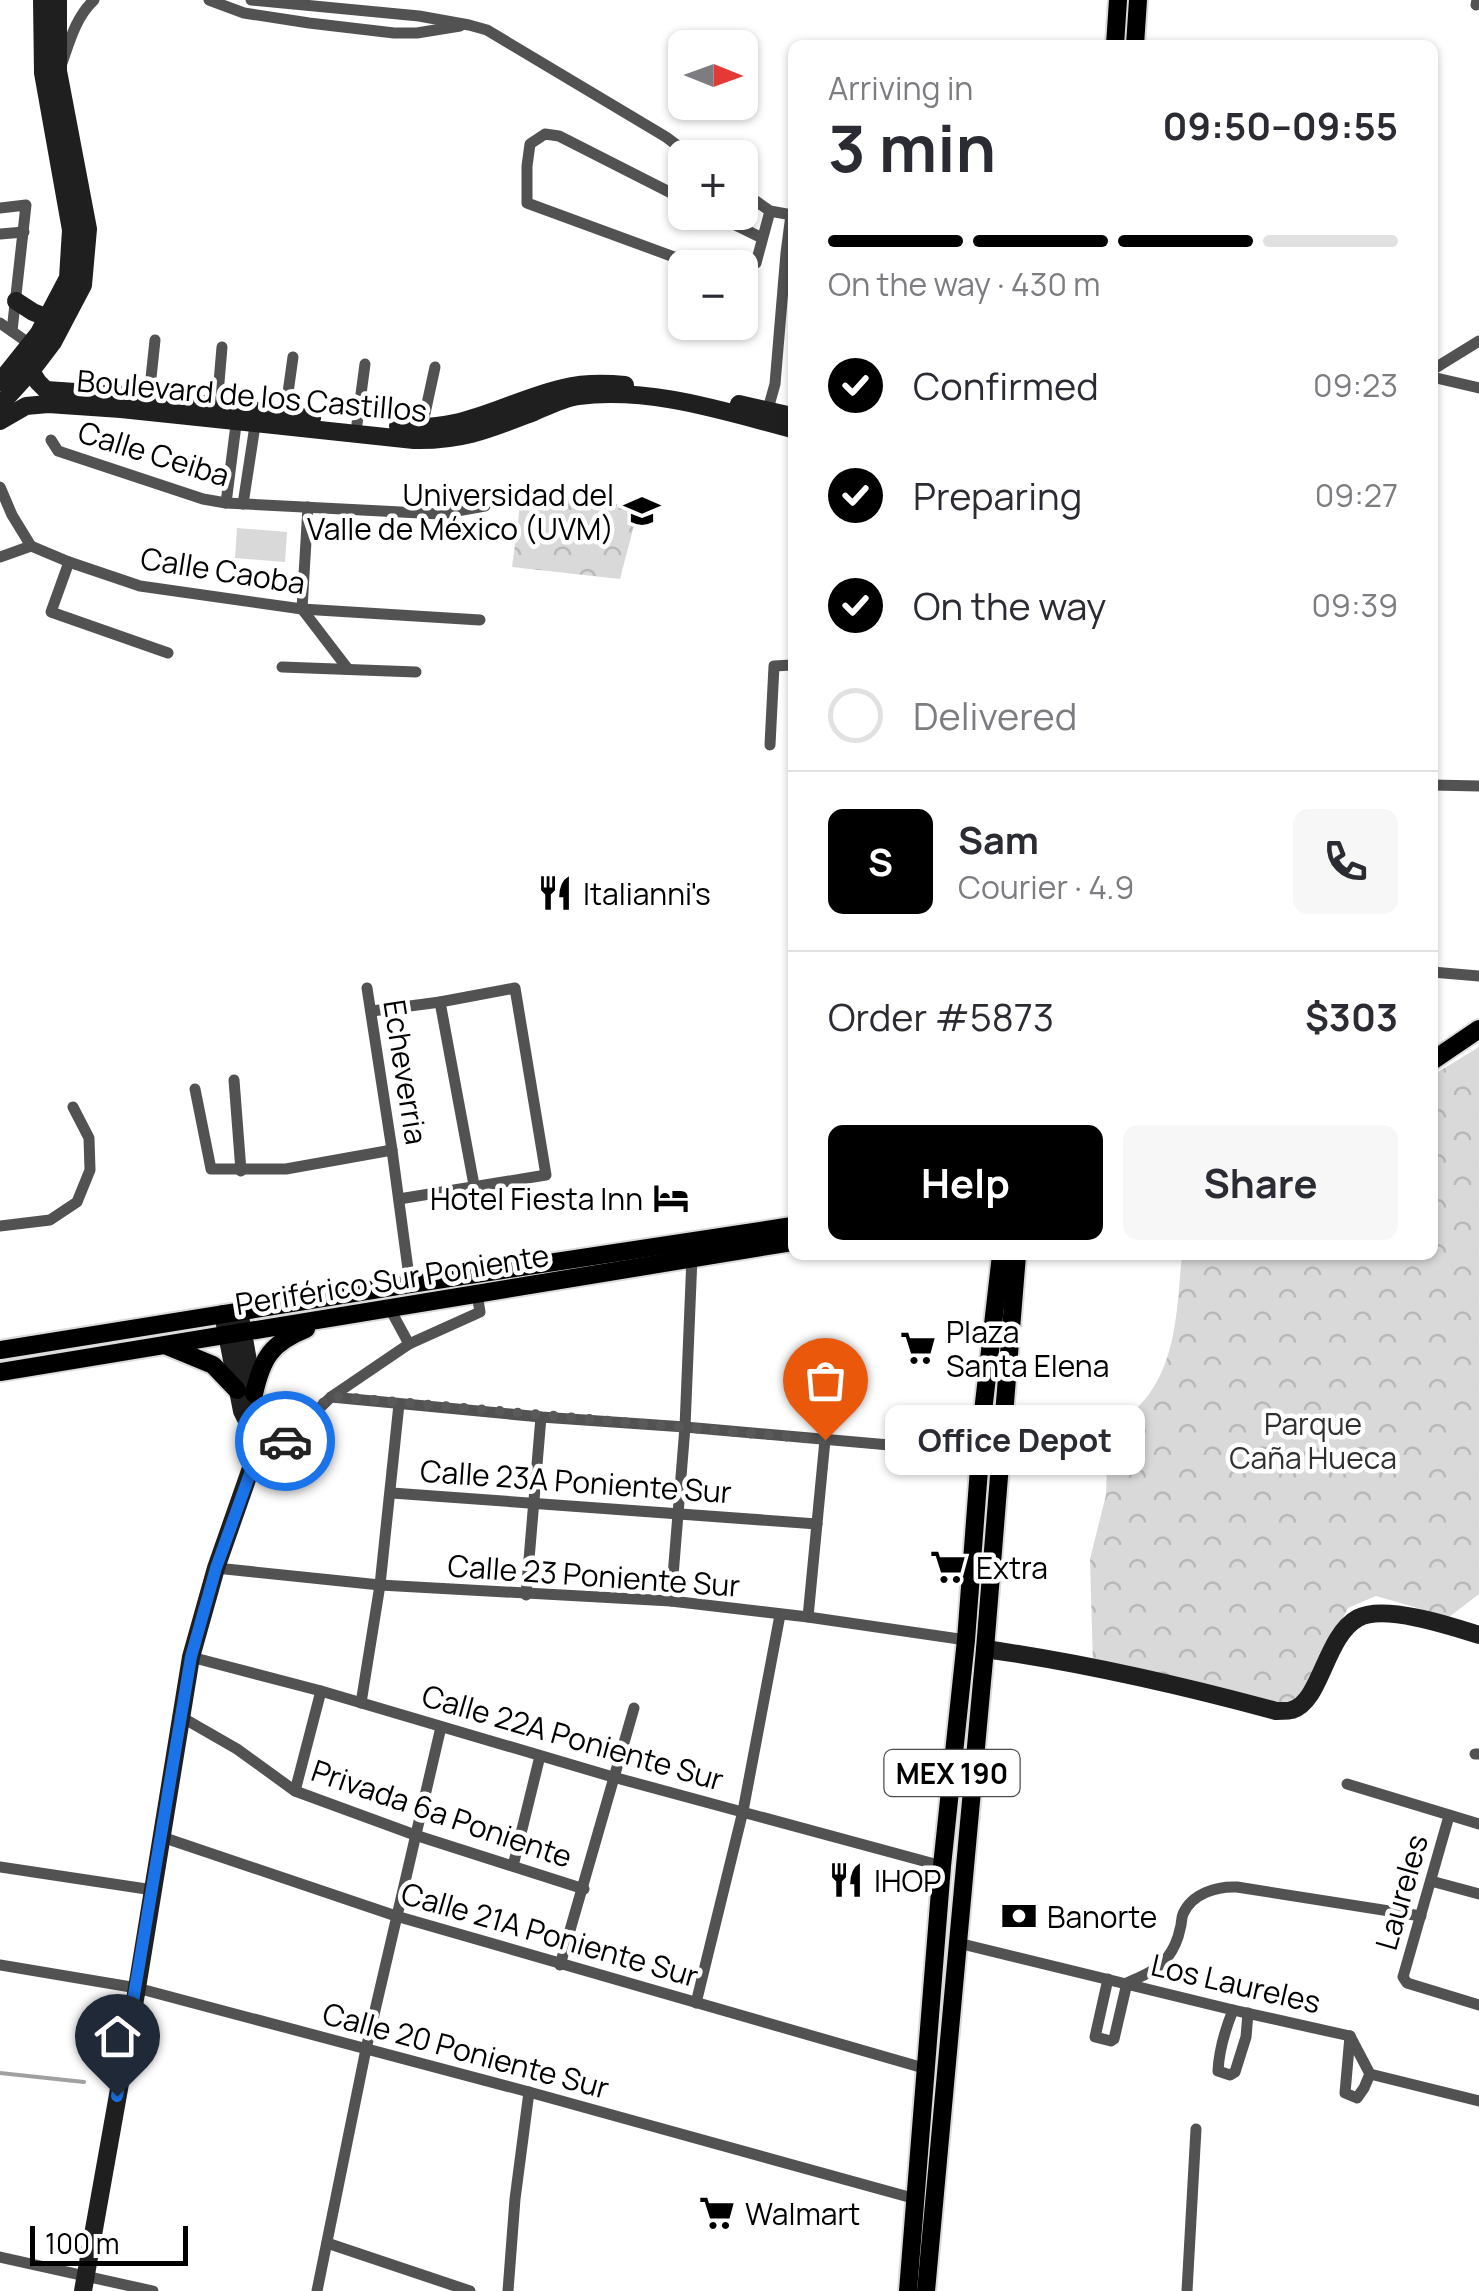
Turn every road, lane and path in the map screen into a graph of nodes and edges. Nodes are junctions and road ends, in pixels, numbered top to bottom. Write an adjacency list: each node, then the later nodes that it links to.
1 (42, 0): 25 (main road)
2 (58, 0): 10 (main road)
3 (94, 0): 10 (street)
4 (209, 0): 7 (street)
5 (1118, 0): 8 (main road)
6 (1138, 0): 9 (main road)
7 (247, 4): 11 (street)
8 (1114, 40)
9 (1135, 40)
10 (58, 71): 36 (main road)
11 (670, 140)
12 (668, 191): 23 (street)
13 (758, 203): 15 (street)
14 (0, 208): 18 (street)
15 (770, 211): 16 (street); 20 (street)
16 (788, 214)
17 (746, 230): 20 (street)
18 (24, 232): 19 (street); 24 (street)
19 (0, 234)
20 (762, 238): 22 (street)
21 (788, 240): 43 (street)
22 (758, 254)
23 (668, 255)
24 (16, 301): 25 (main road); 27 (street)
25 (48, 318): 30 (main road)
26 (0, 323): 27 (street)
27 (12, 330): 30 (street)
28 (155, 340): 40 (street)
29 (1479, 341): 35 (street)
30 (30, 344): 38 (main road)
31 (222, 347): 42 (street)
32 (293, 356): 44 (street)
33 (365, 364): 48 (street)
34 (436, 367): 49 (street)
35 (1438, 370)
36 (31, 371): 40 (main road, Boulevard de los Castillos); 41 (main road)
37 (1438, 376): 39 (street)
38 (0, 382)
39 (1479, 388)
40 (149, 397): 42 (main road, Boulevard de los Castillos)
41 (0, 405)
42 (218, 406): 46 (main road, Boulevard de los Castillos)
43 (768, 410): 45 (main road, Boulevard de los Castillos); 49 (main road, Boulevard de los Castillos)
44 (285, 414): 46 (main road, Boulevard de los Castillos); 48 (main road, Boulevard de los Castillos)
45 (788, 415)
46 (246, 416): 47 (main road, Boulevard de los Castillos); 51 (main road, Boulevard de los Castillos); 54 (street); 55 (street)
47 (0, 421)
48 (357, 424): 51 (main road, Boulevard de los Castillos)
49 (422, 428): 51 (main road, Boulevard de los Castillos)
50 (788, 429): 51 (main road, Boulevard de los Castillos)
51 (400, 432)
52 (52, 440): 54 (street, Calle Ceiba)
53 (0, 487): 58 (street)
54 (226, 503): 55 (street, Calle Ceiba)
55 (243, 504): 57 (street, Calle Ceiba)
56 (486, 506): 57 (street, Calle Ceiba)
57 (308, 507): 61 (street)
58 (31, 546): 59 (street); 60 (street, Calle Caoba)
59 (0, 557)
60 (70, 562): 61 (street, Calle Caoba); 63 (street)
61 (302, 609): 62 (street, Calle Caoba); 66 (street)
62 (480, 620)
63 (168, 654)
64 (788, 665): 68 (street)
65 (282, 667): 66 (street)
66 (348, 669): 67 (street)
67 (416, 672)
68 (770, 745)
69 (1438, 786): 70 (street)
70 (1479, 786)
71 (1438, 973): 72 (street)
72 (1479, 976)
73 (367, 988): 75 (street, Echeverria)
74 (440, 1002): 75 (street); 85 (street); 85 (street)
75 (372, 1011): 83 (street, Echeverria)
76 (1479, 1029): 78 (main road)
77 (1479, 1040): 79 (main road)
78 (1438, 1056)
79 (1438, 1066)
80 (234, 1080): 84 (street)
81 (195, 1090): 84 (street)
82 (73, 1107): 87 (street)
83 (392, 1150): 84 (street); 86 (street, Echeverria)
84 (241, 1171)
85 (474, 1185): 86 (street)
86 (400, 1200): 97 (street, Echeverria)
87 (0, 1226)
88 (788, 1227): 89 (main road, Periférico Sur Poniente)
89 (731, 1235): 91 (main road); 92 (main road, Periférico Sur Poniente)
90 (788, 1243): 91 (main road, Periférico Sur Poniente)
91 (720, 1253): 93 (main road, Periférico Sur Poniente)
92 (663, 1254): 93 (main road, Periférico Sur Poniente); 97 (main road, Periférico Sur Poniente); 99 (main road, Periférico Sur Poniente)
93 (692, 1257): 112 (street)
94 (1017, 1260): 98 (main road, MEX 190)
95 (1023, 1260): 98 (main road)
96 (1000, 1264): 114 (main road, MEX 190)
97 (410, 1284): 101 (main road, Periférico Sur Poniente)
98 (1014, 1290): 128 (main road, MEX 190)
99 (477, 1294): 100 (main road, Periférico Sur Poniente); 104 (street)
100 (390, 1309): 102 (main road, Periférico Sur Poniente); 104 (street)
101 (231, 1313): 103 (main road); 106 (main road, Periférico Sur Poniente)
102 (332, 1318): 103 (main road, Periférico Sur Poniente); 108 (main road)
103 (234, 1333): 105 (main road, Periférico Sur Poniente); 108 (main road)
104 (409, 1344): 109 (street)
105 (162, 1345): 107 (main road, Periférico Sur Poniente); 108 (main road)
106 (0, 1350)
107 (0, 1372)
108 (245, 1392): 115 (main road)
109 (330, 1396): 110 (street); 115 (street)
110 (399, 1404): 111 (street); 116 (street)
111 (541, 1417): 112 (street); 117 (street)
112 (684, 1426): 113 (street); 118 (street)
113 (825, 1440): 114 (street); 119 (street)
114 (980, 1452): 127 (main road, MEX 190)
115 (252, 1468): 120 (main road)
116 (392, 1493): 117 (street, Calle 23A Poniente Sur); 121 (street)
117 (534, 1505): 118 (street, Calle 23A Poniente Sur); 122 (street)
118 (678, 1514): 119 (street, Calle 23A Poniente Sur); 123 (street)
119 (816, 1524): 125 (street)
120 (216, 1568): 121 (street, Calle 23 Poniente Sur); 129 (main road)
121 (380, 1585): 122 (street, Calle 23 Poniente Sur); 131 (street)
122 (526, 1594): 123 (street, Calle 23 Poniente Sur)
123 (670, 1601): 124 (street, Calle 23 Poniente Sur)
124 (780, 1615): 125 (street, Calle 23 Poniente Sur); 139 (street)
125 (808, 1616): 127 (street, Calle 23 Poniente Sur)
126 (1479, 1635): 128 (main road)
127 (966, 1640): 145 (main road, MEX 190)
128 (985, 1649): 153 (main road, MEX 190)
129 (191, 1657): 130 (street, Calle 22A Poniente Sur); 133 (main road)
130 (320, 1691): 131 (street, Calle 22A Poniente Sur); 138 (street)
131 (361, 1703): 134 (street, Calle 22A Poniente Sur)
132 (634, 1708): 136 (street)
133 (183, 1718): 138 (street, Privada 6a Poniente); 143 (main road)
134 (441, 1727): 135 (street, Calle 22A Poniente Sur); 142 (street)
135 (540, 1756): 136 (street, Calle 22A Poniente Sur); 144 (street)
136 (614, 1777): 139 (street, Calle 22A Poniente Sur); 148 (street)
137 (1347, 1784): 140 (street)
138 (296, 1790): 142 (street, Privada 6a Poniente)
139 (744, 1811): 145 (street, Calle 22A Poniente Sur); 159 (street)
140 (1449, 1816): 141 (street); 147 (street, Laureles)
141 (1479, 1824)
142 (415, 1835): 144 (street, Privada 6a Poniente); 151 (street)
143 (162, 1837): 149 (main road); 151 (street, Calle 21A Poniente Sur)
144 (513, 1866): 148 (street, Privada 6a Poniente)
145 (942, 1866): 165 (main road, MEX 190)
146 (0, 1867): 149 (street)
147 (1430, 1881): 150 (street); 152 (street, Laureles)
148 (584, 1889): 155 (street)
149 (153, 1890): 158 (main road)
150 (1479, 1894)
151 (396, 1916): 155 (street, Calle 21A Poniente Sur); 164 (street)
152 (1421, 1916): 157 (street); 160 (street, Laureles)
153 (958, 1943): 156 (street, Los Laureles); 179 (main road, MEX 190)
154 (0, 1965): 158 (street, Calle 20 Poniente Sur)
155 (560, 1965): 159 (street, Calle 21A Poniente Sur)
156 (1108, 1978): 157 (street, Los Laureles); 157 (street)
157 (1126, 1983): 161 (street, Los Laureles)
158 (136, 1988): 164 (street, Calle 20 Poniente Sur); 173 (main road)
159 (696, 2003): 165 (street, Calle 21A Poniente Sur)
160 (1479, 2004)
161 (1233, 2010): 162 (street, Los Laureles); 162 (street)
162 (1248, 2014): 163 (street, Los Laureles)
163 (1350, 2036): 166 (street, Los Laureles); 166 (street)
164 (366, 2049): 167 (street, Calle 20 Poniente Sur); 171 (street)
165 (927, 2069): 170 (main road, MEX 190)
166 (1370, 2074): 168 (street)
167 (529, 2092): 170 (street, Calle 20 Poniente Sur); 177 (street)
168 (1479, 2101)
169 (1196, 2128): 180 (street)
170 (916, 2199): 178 (main road, MEX 190)
171 (327, 2243): 175 (street); 176 (street)
172 (0, 2258): 173 (street)
173 (84, 2284): 174 (street)
174 (153, 2291)
175 (318, 2291)
176 (470, 2291)
177 (508, 2291)
178 (908, 2291)
179 (926, 2291)
180 (1188, 2291)

